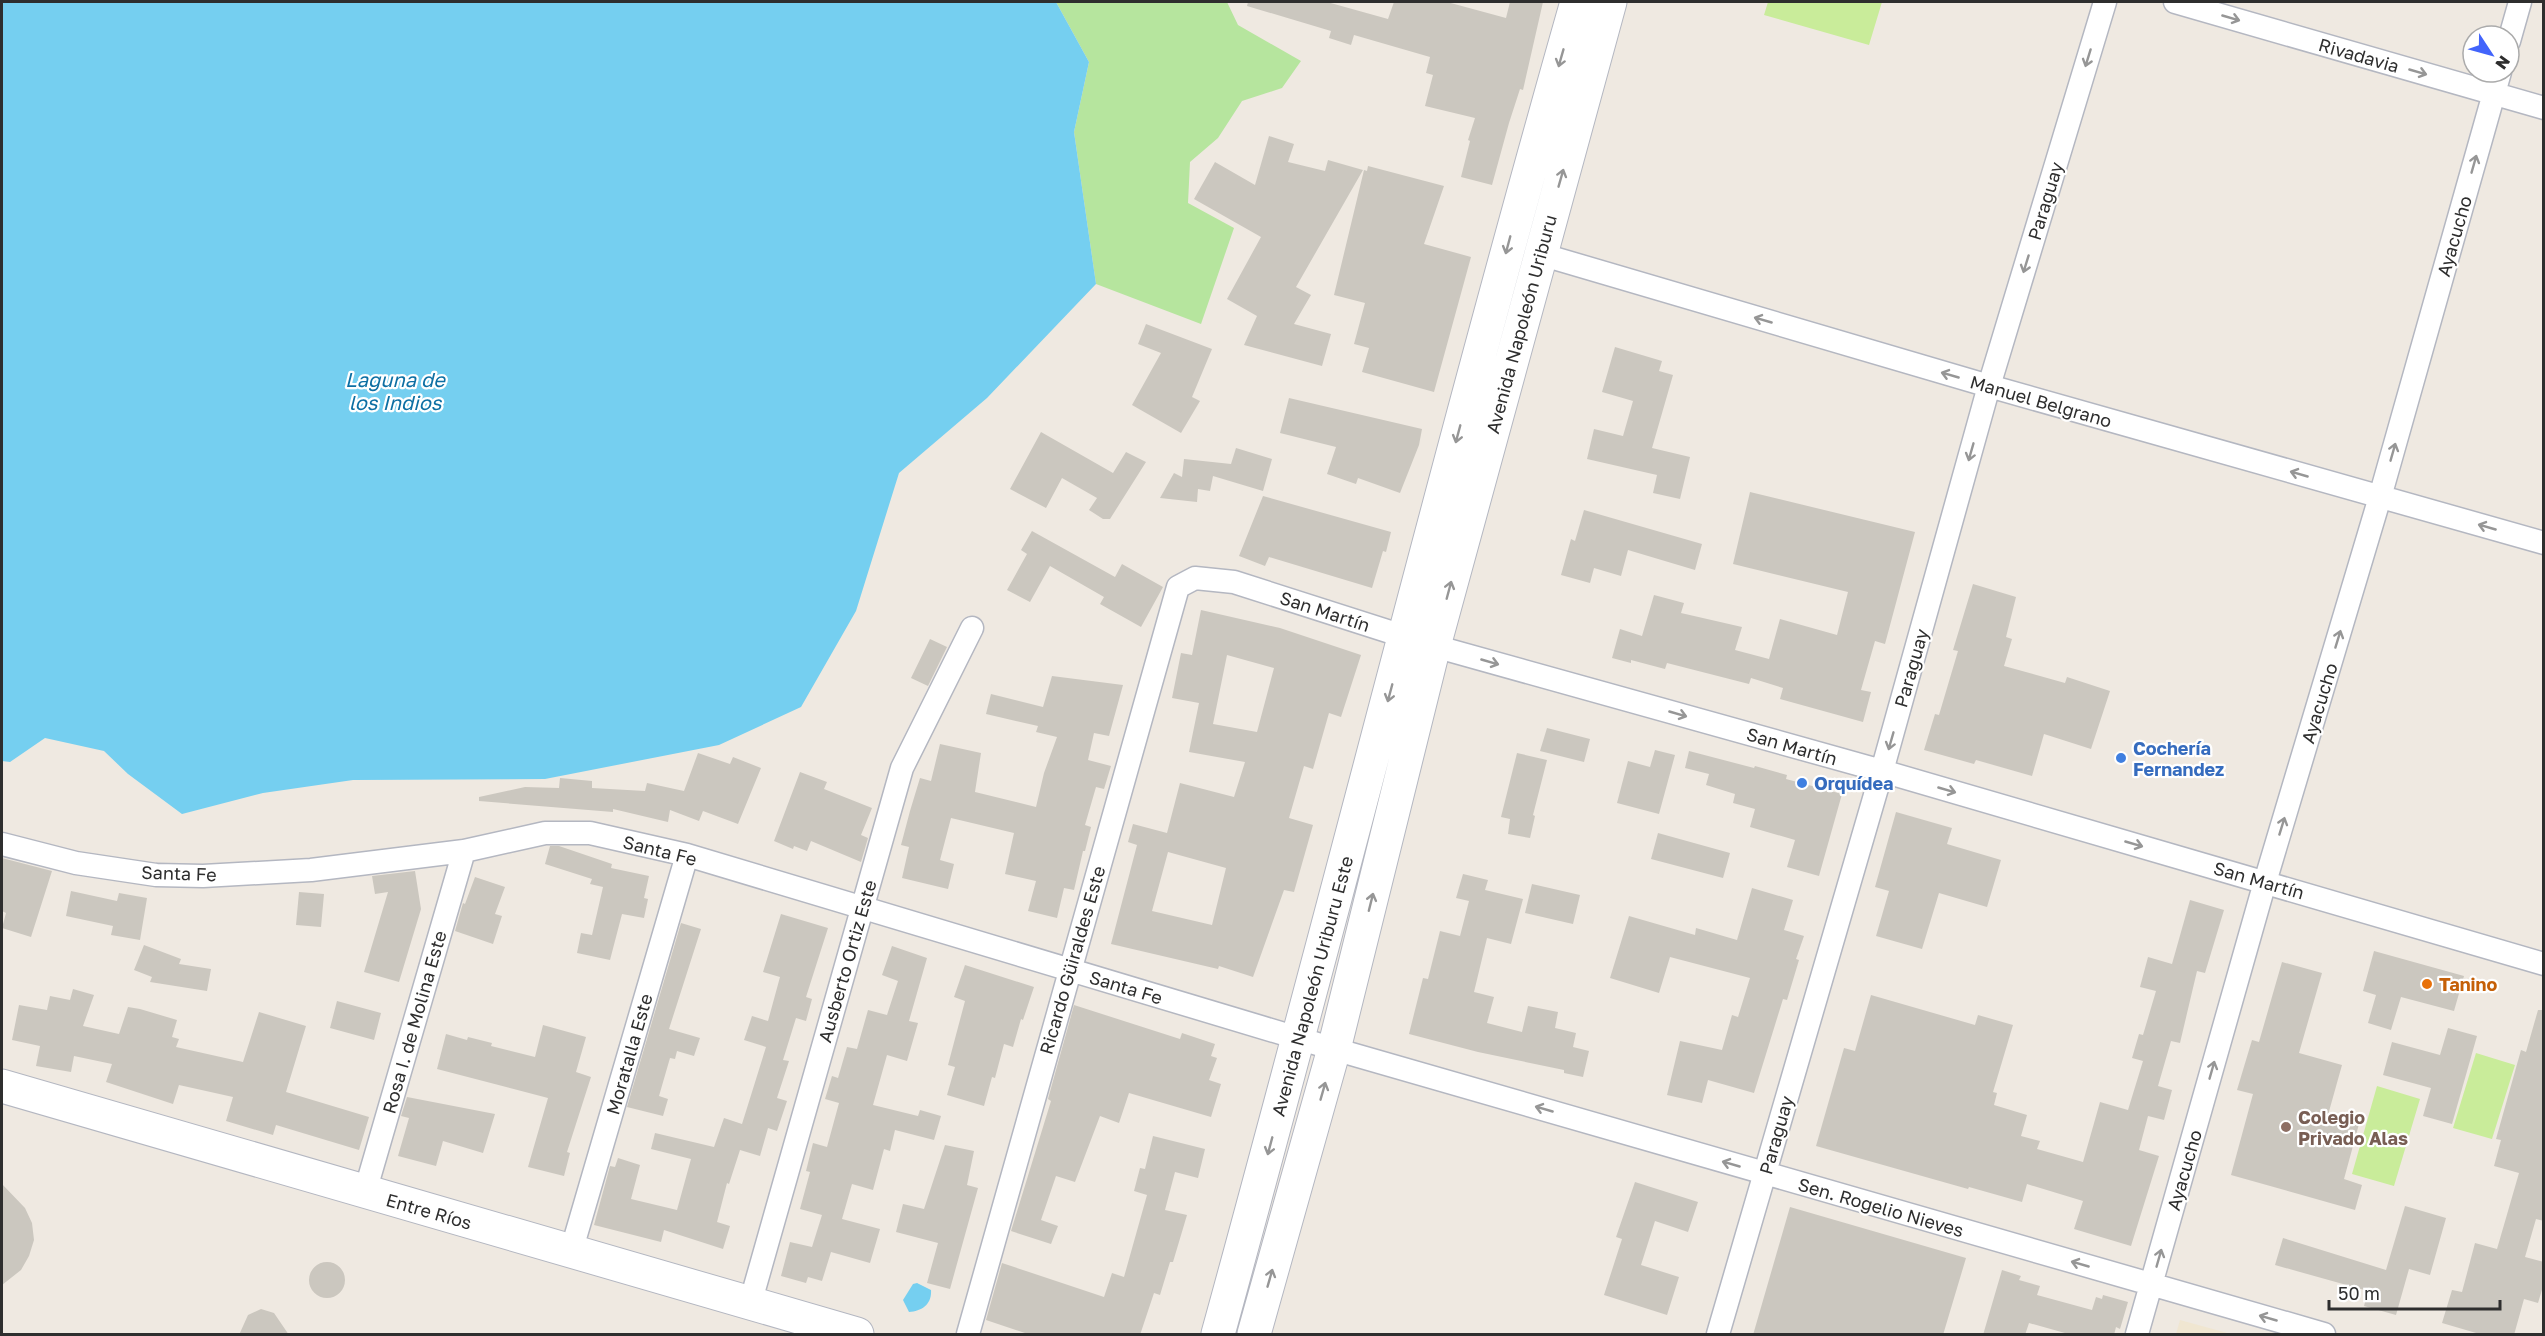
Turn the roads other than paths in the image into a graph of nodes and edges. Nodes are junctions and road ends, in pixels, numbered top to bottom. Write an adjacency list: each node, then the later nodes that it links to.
1 (1577, 2): 16 (main road, Avenida Napoleón Uriburu, one-way to 16)
2 (1610, 2): 10 (main road, Avenida Napoleón Uriburu, one-way to 2)
3 (2105, 2): 11 (street, Paraguay, one-way to 11)
4 (2175, 2): 8 (street, Rivadavia, one-way to 8)
5 (2520, 2): 6 (street)
6 (2514, 24)
7 (2497, 84): 8 (street, Ayacucho)
8 (2494, 94): 9 (street, Rivadavia); 12 (street, Ayacucho, one-way to 8)
9 (2544, 108)
10 (1540, 254): 11 (street, Manuel Belgrano, one-way to 10); 16 (main road, Avenida Napoleón Uriburu, one-way to 10)
11 (1989, 386): 12 (street, Manuel Belgrano, one-way to 11); 17 (street, Paraguay, one-way to 17)
12 (2380, 497): 13 (street, Manuel Belgrano, one-way to 12); 21 (street, Ayacucho, one-way to 12)
13 (2544, 543)
14 (1178, 586): 16 (street, San Martín); 24 (street, Ricardo Güiraldes Este)
15 (972, 628): 22 (street, Ausberto Ortiz Este)
16 (1419, 641): 17 (street, San Martín, one-way to 17); 25 (main road, Avenida Napoleón Uriburu Este, one-way to 25); 26 (main road, Avenida Napoleón Uriburu Este, one-way to 16)
17 (1882, 771): 21 (street, San Martín, one-way to 21); 28 (street, Paraguay)
18 (2, 844): 19 (street, Santa Fe)
19 (464, 851): 20 (street, Santa Fe); 29 (street, Rosa I. de Molina Este)
20 (687, 855): 22 (street, Santa Fe); 30 (street, Moratalla Este)
21 (2265, 882): 23 (street, San Martín); 31 (street, Ayacucho, one-way to 21)
22 (862, 908): 24 (street, Santa Fe); 32 (street, Ausberto Ortiz Este)
23 (2544, 964)
24 (1069, 970): 25 (street, Santa Fe); 34 (street, Ricardo Güiraldes Este)
25 (1299, 1038): 26 (street, Santa Fe); 35 (main road, Avenida Napoleón Uriburu Este, one-way to 35)
26 (1334, 1049): 28 (street, Sen. Rogelio Nieves, one-way to 26); 36 (main road, Avenida Napoleón Uriburu Este, one-way to 26)
27 (2, 1086): 29 (main road, Entre Ríos)
28 (1765, 1173): 31 (street, Sen. Rogelio Nieves, one-way to 28); 37 (street, Paraguay)
29 (365, 1192): 30 (main road, Entre Ríos)
30 (571, 1252): 32 (main road, Entre Ríos)
31 (2151, 1284): 38 (street, Ayacucho); 39 (street, Sen. Rogelio Nieves, one-way to 31)
32 (750, 1304): 33 (main road, Entre Ríos)
33 (857, 1335)
34 (968, 1335)
35 (1218, 1335)
36 (1254, 1335)
37 (1718, 1335)
38 (2137, 1335)
39 (2324, 1335)

